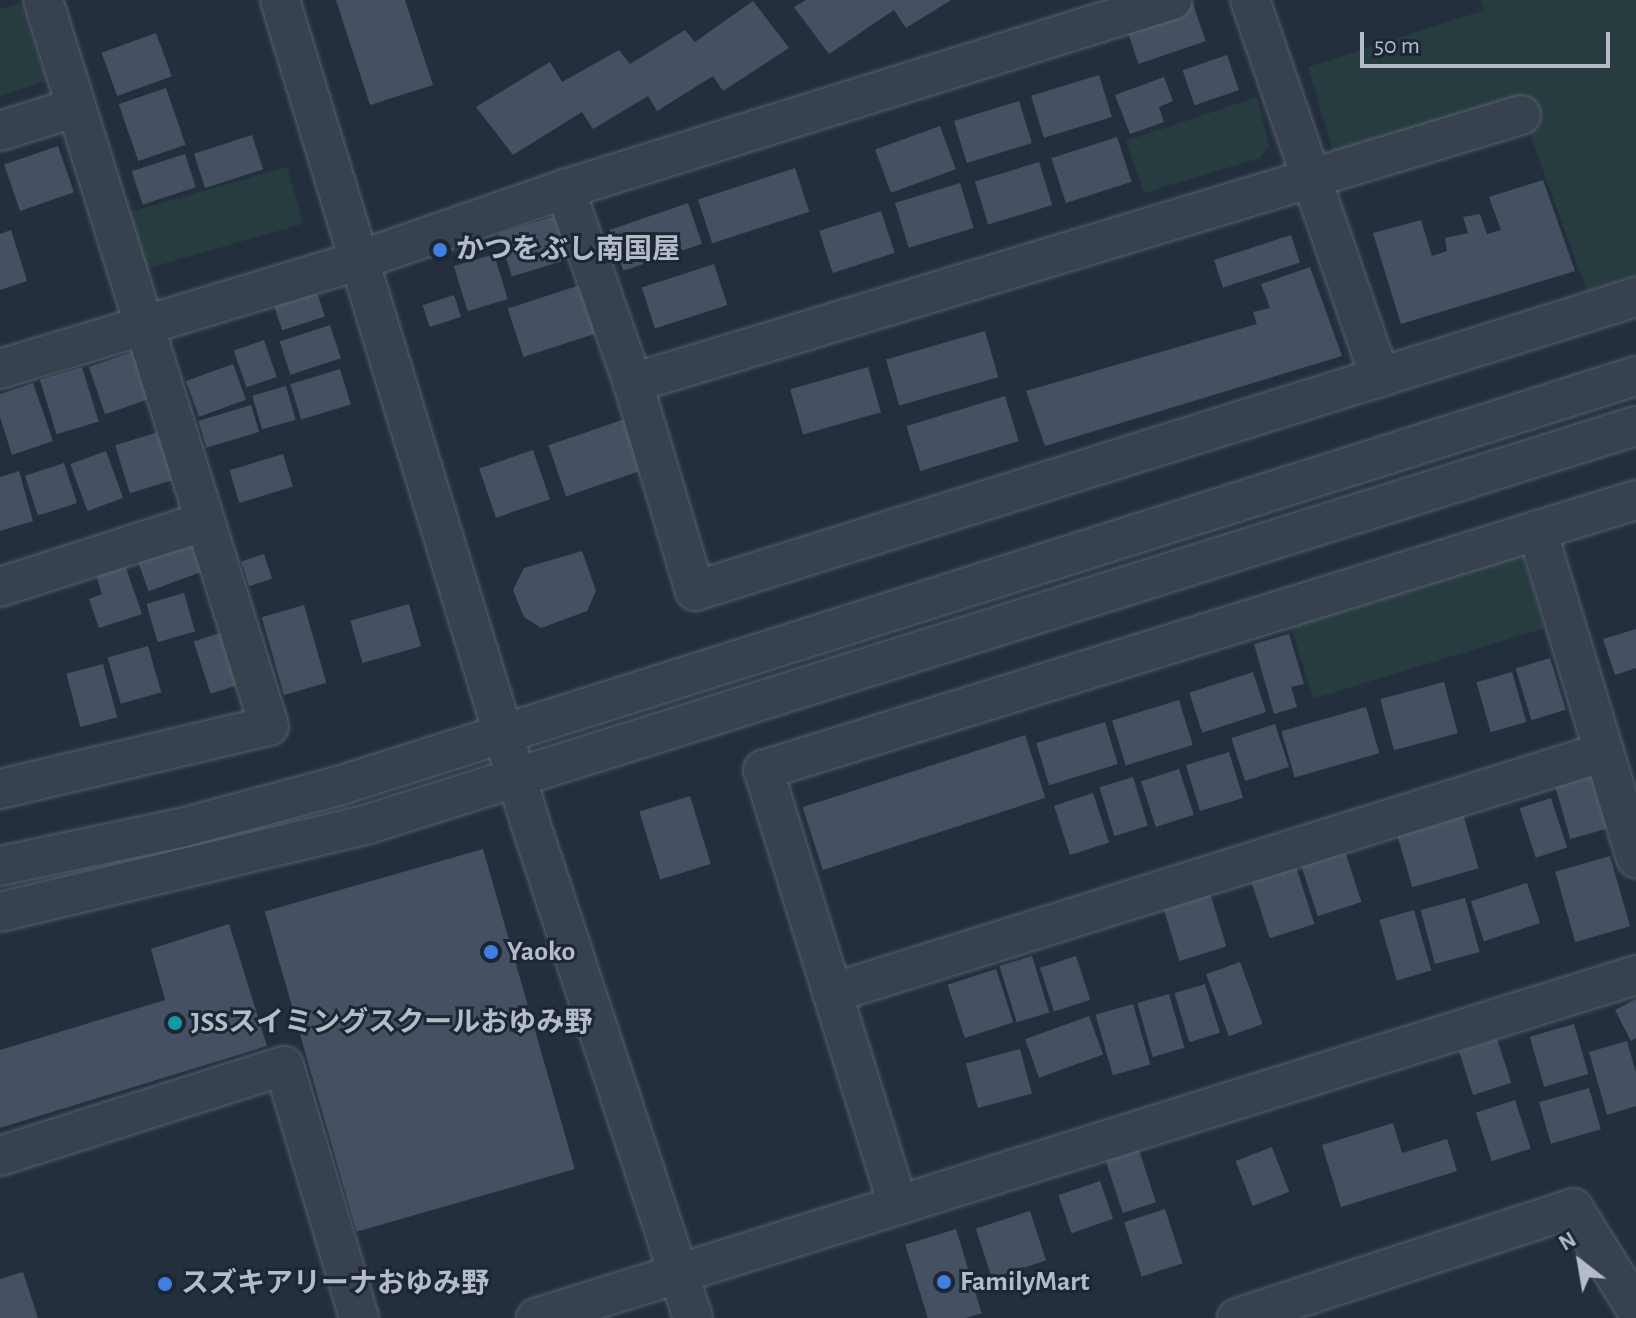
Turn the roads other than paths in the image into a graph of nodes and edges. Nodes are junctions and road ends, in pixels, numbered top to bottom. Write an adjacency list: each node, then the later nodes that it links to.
1 (43, 0): 6 (street)
2 (280, 0): 11 (street)
3 (1172, 0): 5 (street)
4 (1250, 0): 9 (street)
5 (1105, 9): 10 (street)
6 (74, 108): 8 (street); 13 (street)
7 (1521, 115): 9 (street)
8 (0, 131)
9 (1313, 181): 16 (street); 17 (street)
10 (565, 189): 11 (street); 17 (street)
11 (360, 260): 13 (street); 23 (street)
12 (1636, 297): 16 (street)
13 (144, 325): 14 (street); 20 (street)
14 (0, 369)
15 (1636, 376): 23 (street)
16 (1380, 377): 17 (street)
17 (633, 383)
18 (1636, 426): 25 (street)
19 (1636, 500): 21 (street)
20 (203, 522): 22 (street); 26 (street)
21 (1537, 530): 24 (street); 31 (street)
22 (0, 587)
23 (504, 732): 25 (street); 28 (street)
24 (1604, 752): 27 (street); 31 (street)
25 (518, 779): 29 (street); 34 (street)
26 (0, 789)
27 (1636, 858)
28 (0, 866)
29 (0, 912)
30 (1636, 975): 33 (street)
31 (832, 993): 33 (street)
32 (0, 1156): 36 (street)
33 (898, 1205): 34 (street)
34 (679, 1273): 37 (street); 38 (street)
35 (1636, 1309): 39 (street)
36 (359, 1318)
37 (536, 1318)
38 (693, 1318)
39 (1237, 1318)

